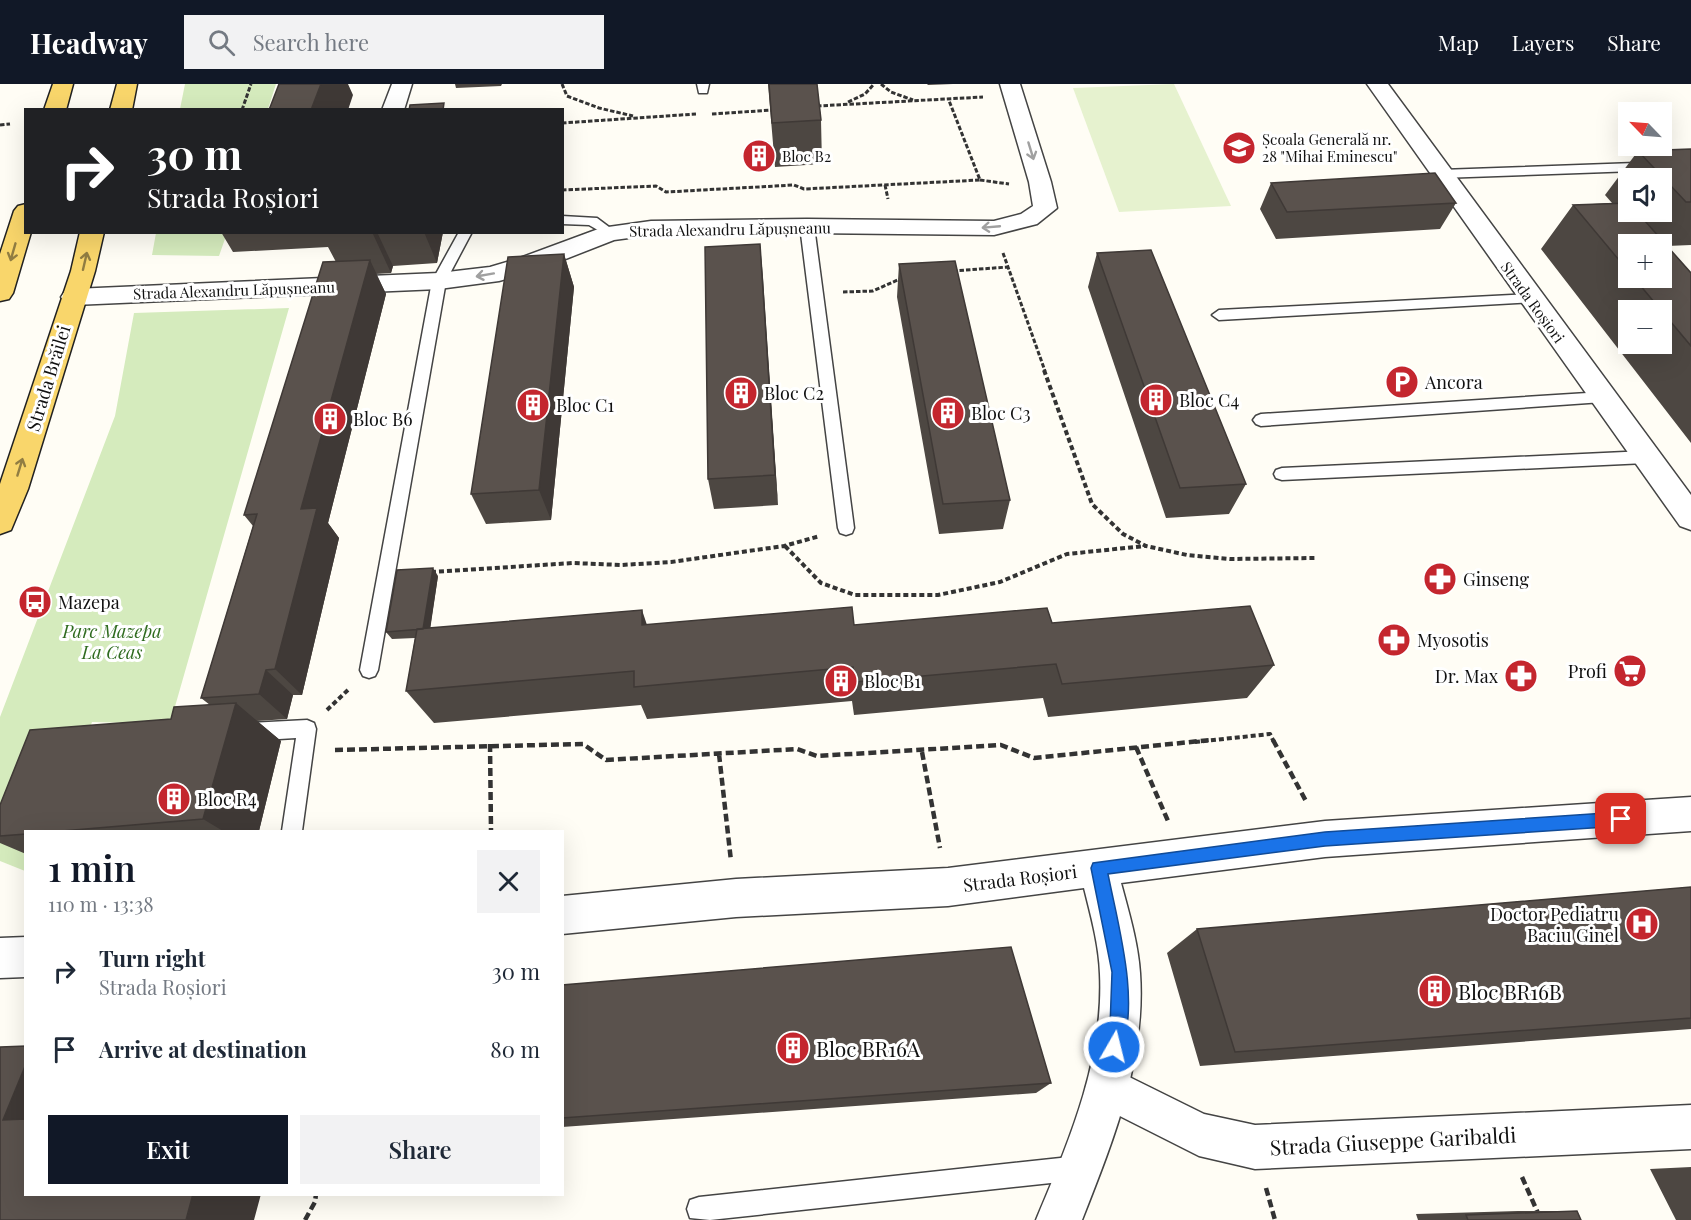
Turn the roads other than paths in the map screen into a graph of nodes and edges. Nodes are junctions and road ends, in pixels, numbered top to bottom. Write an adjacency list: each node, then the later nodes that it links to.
1 (63, 84): 6 (main road)
2 (127, 84): 7 (main road)
3 (402, 84): 8 (street)
4 (1377, 84): 10 (street, Strada Roșiori)
5 (1012, 90): 13 (street, Strada Alexandru Lăpușneanu, one-way to 13)
6 (56, 108)
7 (121, 108)
8 (394, 108)
9 (1691, 165): 10 (lane)
10 (1441, 174): 20 (street, Strada Roșiori)
11 (24, 217): 18 (main road, one-way to 18)
12 (564, 220): 14 (lane)
13 (807, 226): 14 (street, Strada Alexandru Lăpușneanu); 28 (lane)
14 (610, 233): 17 (street, Strada Alexandru Lăpușneanu, one-way to 17)
15 (91, 234): 19 (main road, Strada Brăilei, one-way to 15)
16 (465, 234): 17 (lane)
17 (439, 281): 19 (street, Strada Alexandru Lăpușneanu); 29 (lane)
18 (0, 293)
19 (74, 297): 27 (main road, Strada Brăilei, one-way to 19)
20 (1531, 299): 21 (lane); 22 (street, Strada Roșiori)
21 (1219, 315)
22 (1602, 397): 23 (lane); 24 (street, Strada Roșiori)
23 (1261, 420)
24 (1646, 457): 25 (lane); 26 (street, Strada Roșiori)
25 (1282, 474)
26 (1691, 518)
27 (0, 522)
28 (846, 528)
29 (369, 670)
30 (227, 734): 32 (lane)
31 (1691, 814): 33 (street, Strada Roșiori)
32 (292, 830)
33 (1099, 868): 34 (street, Strada Roșiori); 37 (street)
34 (564, 915)
35 (24, 957): 36 (street)
36 (0, 958)
37 (1107, 1088): 38 (street, Strada Giuseppe Garibaldi); 39 (street)
38 (1691, 1127)
39 (1080, 1168): 40 (lane); 41 (street)
40 (699, 1209)
41 (1059, 1220)

